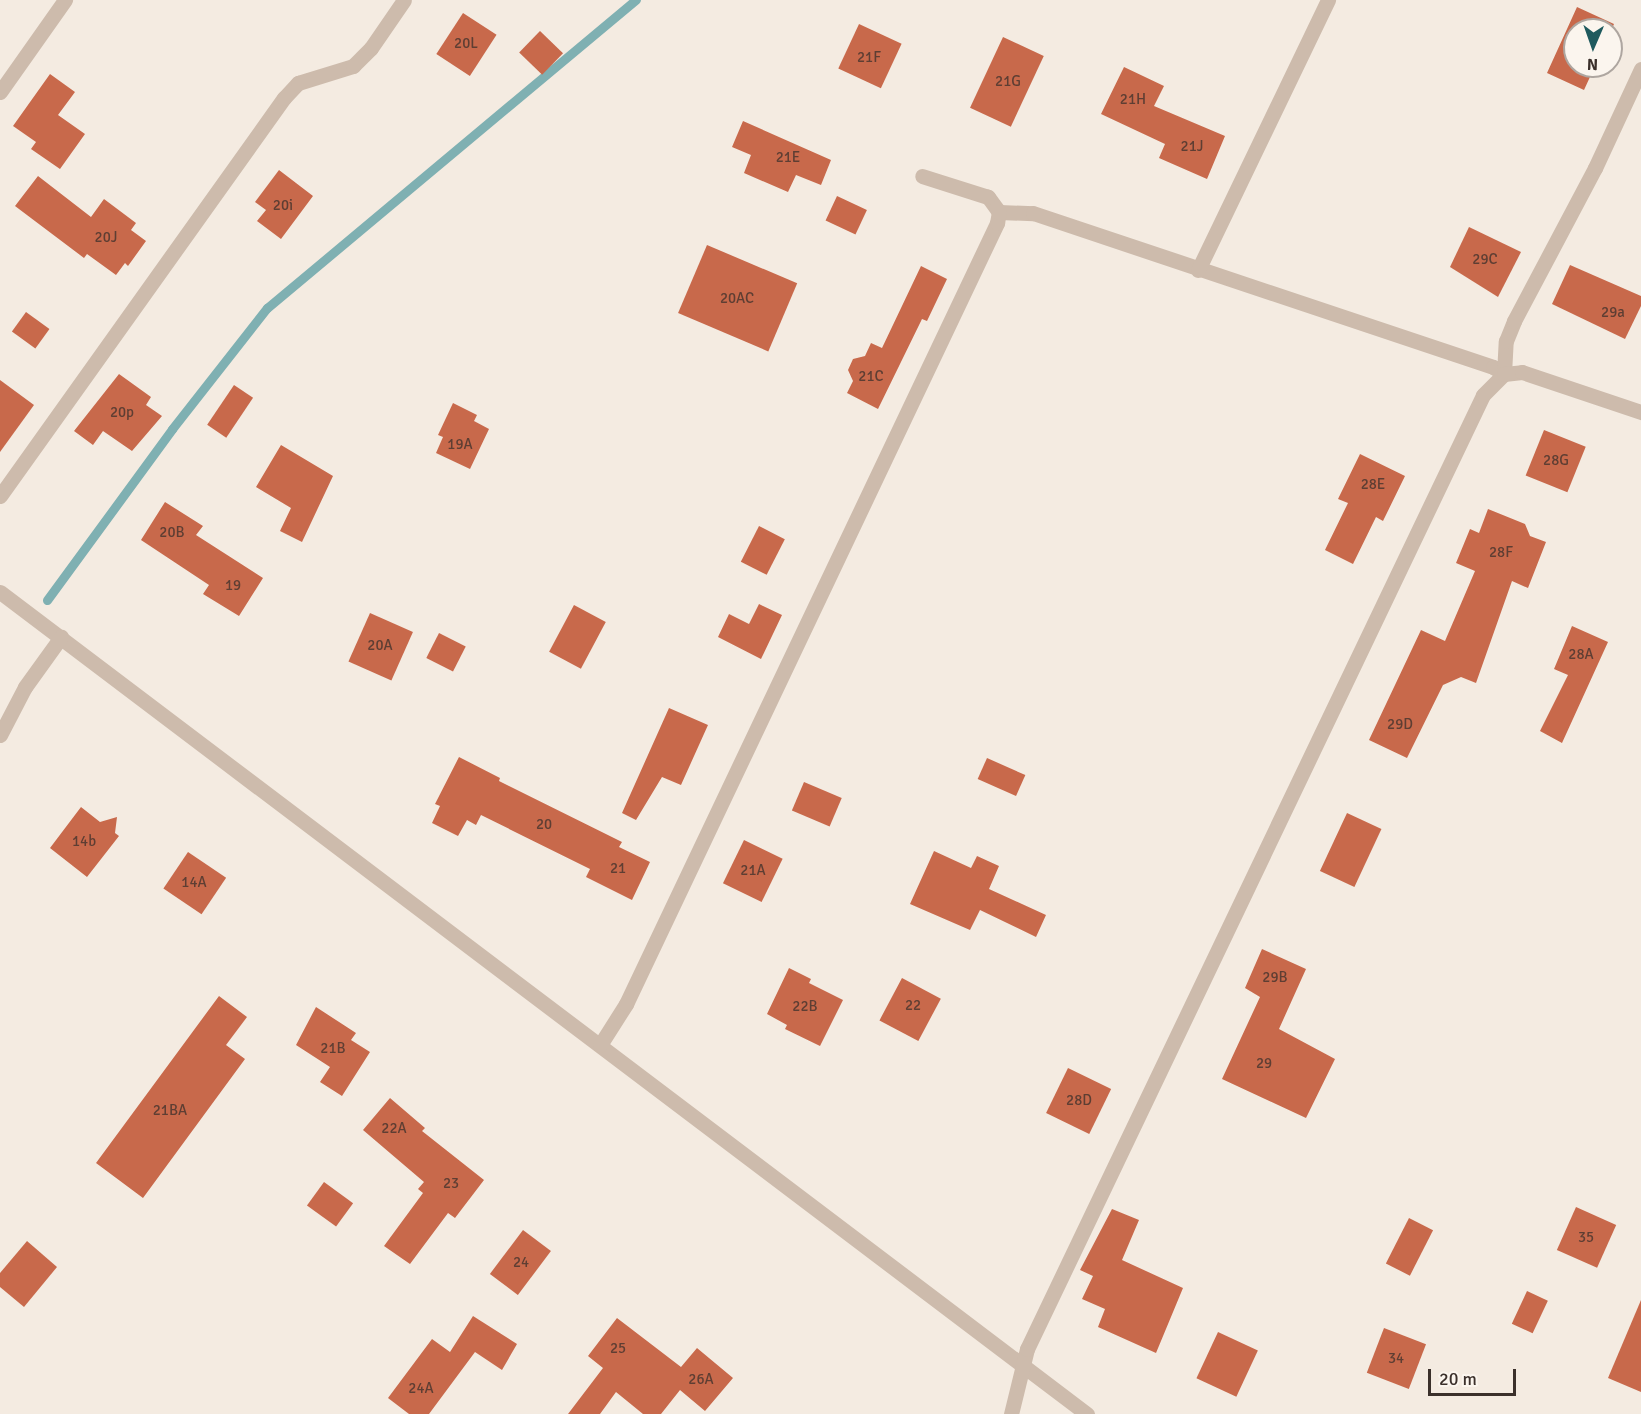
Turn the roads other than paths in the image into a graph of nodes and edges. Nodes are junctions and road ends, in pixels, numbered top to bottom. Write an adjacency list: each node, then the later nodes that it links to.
1 (65, 0): 5 (street)
2 (404, 0): 11 (street)
3 (1328, 0): 8 (street)
4 (1641, 69): 9 (street)
5 (0, 92)
6 (922, 176): 7 (street)
7 (999, 212): 8 (street); 15 (street)
8 (1198, 270): 9 (street)
9 (1504, 374): 10 (street); 16 (street)
10 (1641, 412)
11 (0, 496)
12 (0, 592): 13 (street)
13 (61, 637): 14 (street); 15 (street)
14 (0, 735)
15 (600, 1045): 16 (street)
16 (1020, 1366): 17 (street); 18 (street)
17 (1011, 1414)
18 (1087, 1414)

